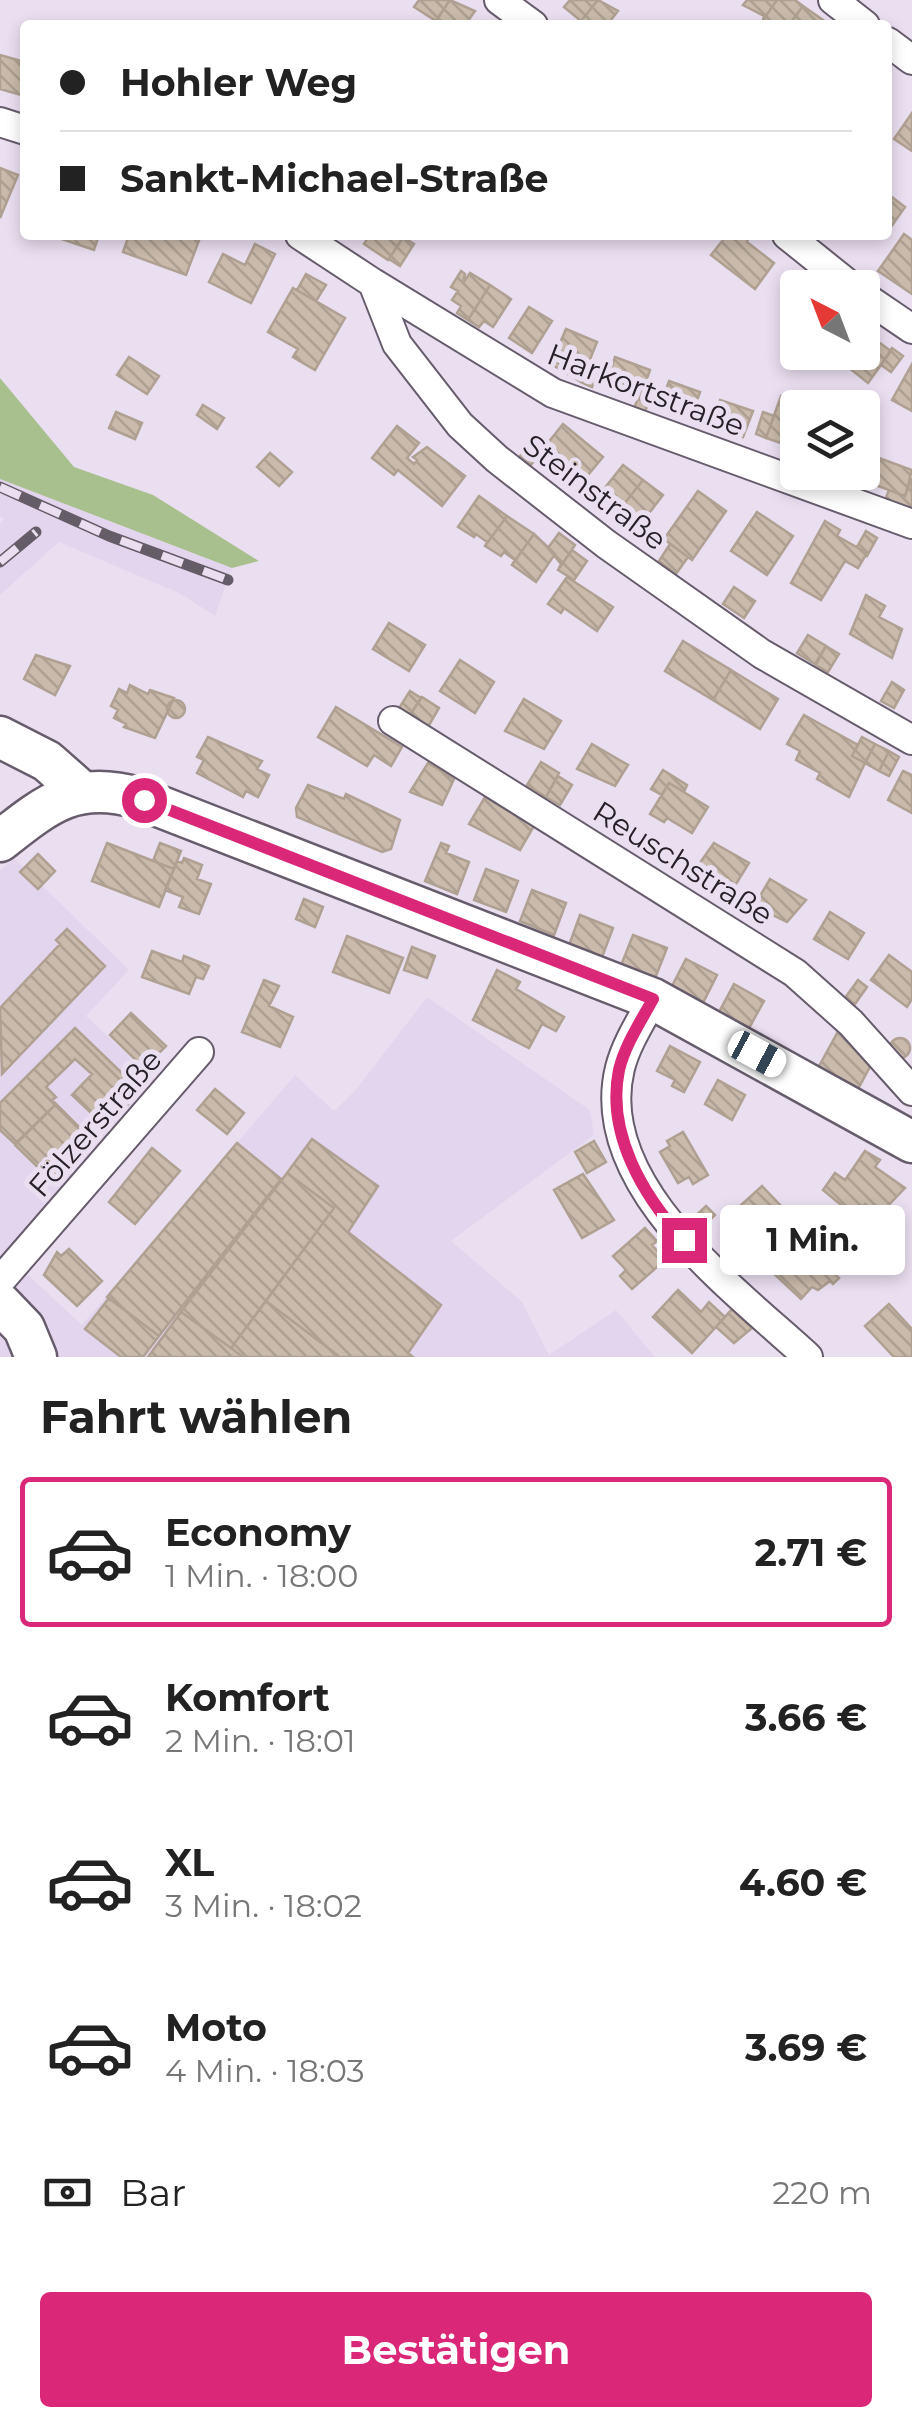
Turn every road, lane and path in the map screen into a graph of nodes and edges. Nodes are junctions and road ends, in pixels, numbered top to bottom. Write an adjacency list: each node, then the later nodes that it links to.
1 (499, 0): 3 (street)
2 (833, 0): 4 (street)
3 (526, 20)
4 (859, 20)
5 (308, 240): 8 (street)
6 (793, 240): 7 (street)
7 (831, 270)
8 (373, 283): 11 (street, Harkortstraße); 14 (street, Steinstraße)
9 (880, 307): 10 (street)
10 (912, 329)
11 (912, 524)
12 (393, 721): 19 (street, Reuschstraße)
13 (0, 737): 15 (street)
14 (912, 740)
15 (63, 798): 16 (street); 17 (street)
16 (0, 841)
17 (653, 999): 20 (street); 24 (street)
18 (199, 1052): 21 (street, Fölzerstraße)
19 (912, 1091)
20 (912, 1142)
21 (0, 1281)
22 (0, 1302): 23 (street)
23 (36, 1357)
24 (808, 1357)

